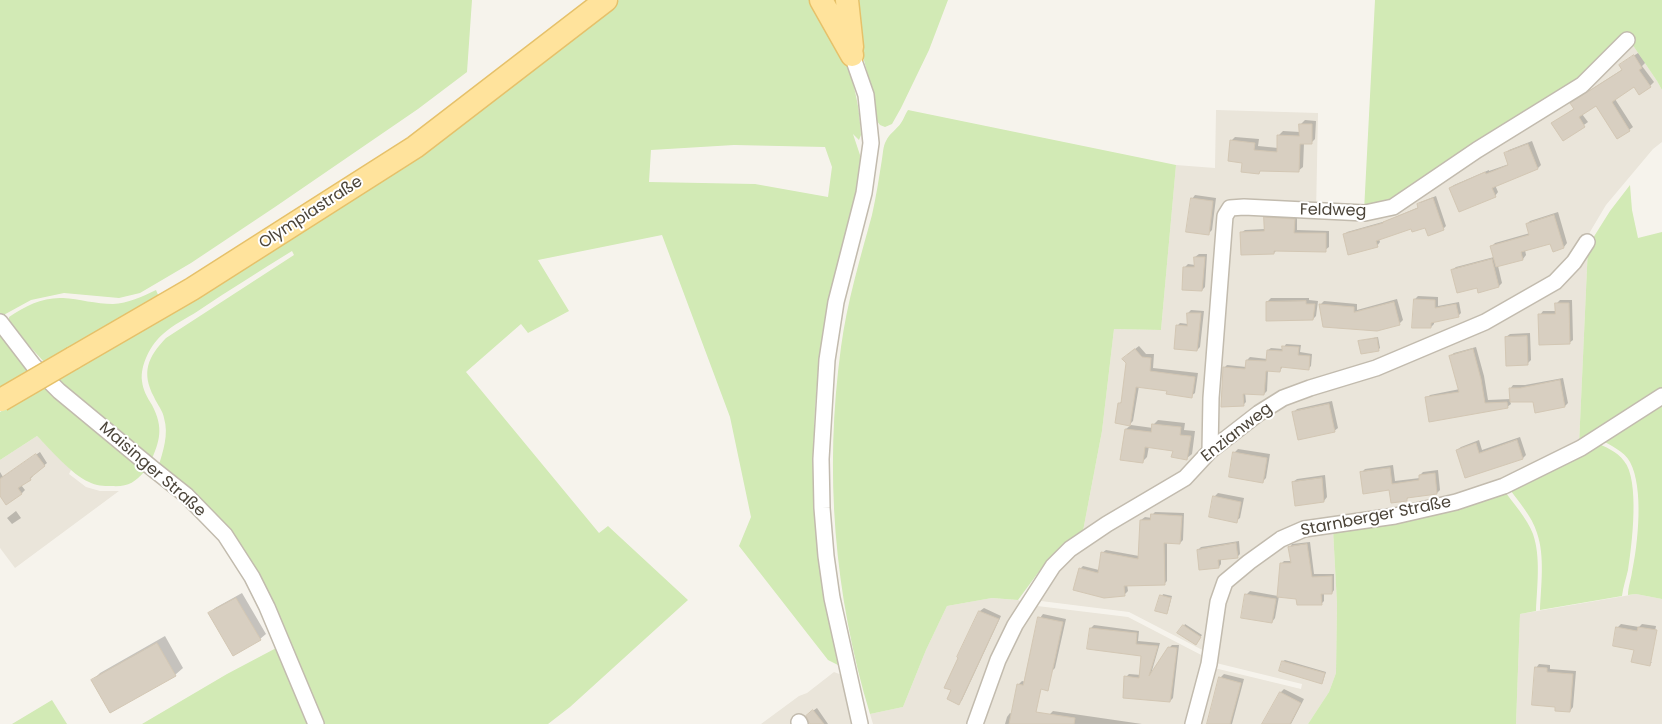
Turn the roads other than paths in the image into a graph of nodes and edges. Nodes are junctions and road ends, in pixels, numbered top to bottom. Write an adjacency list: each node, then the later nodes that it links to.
1 (606, 0): 9 (main road, Olympiastraße, bridge)
2 (821, 0): 5 (main road)
3 (847, 0): 5 (main road)
4 (1627, 40): 10 (street, Feldweg)
5 (852, 55): 12 (street)
6 (1587, 242): 10 (street, Enzianweg)
7 (0, 322): 11 (street, Maisinger Straße)
8 (1662, 396): 14 (street, Starnberger Straße)
9 (1, 401)
10 (1210, 451): 13 (street, Enzianweg)
11 (316, 724)
12 (860, 724)
13 (975, 724)
14 (1193, 724)

